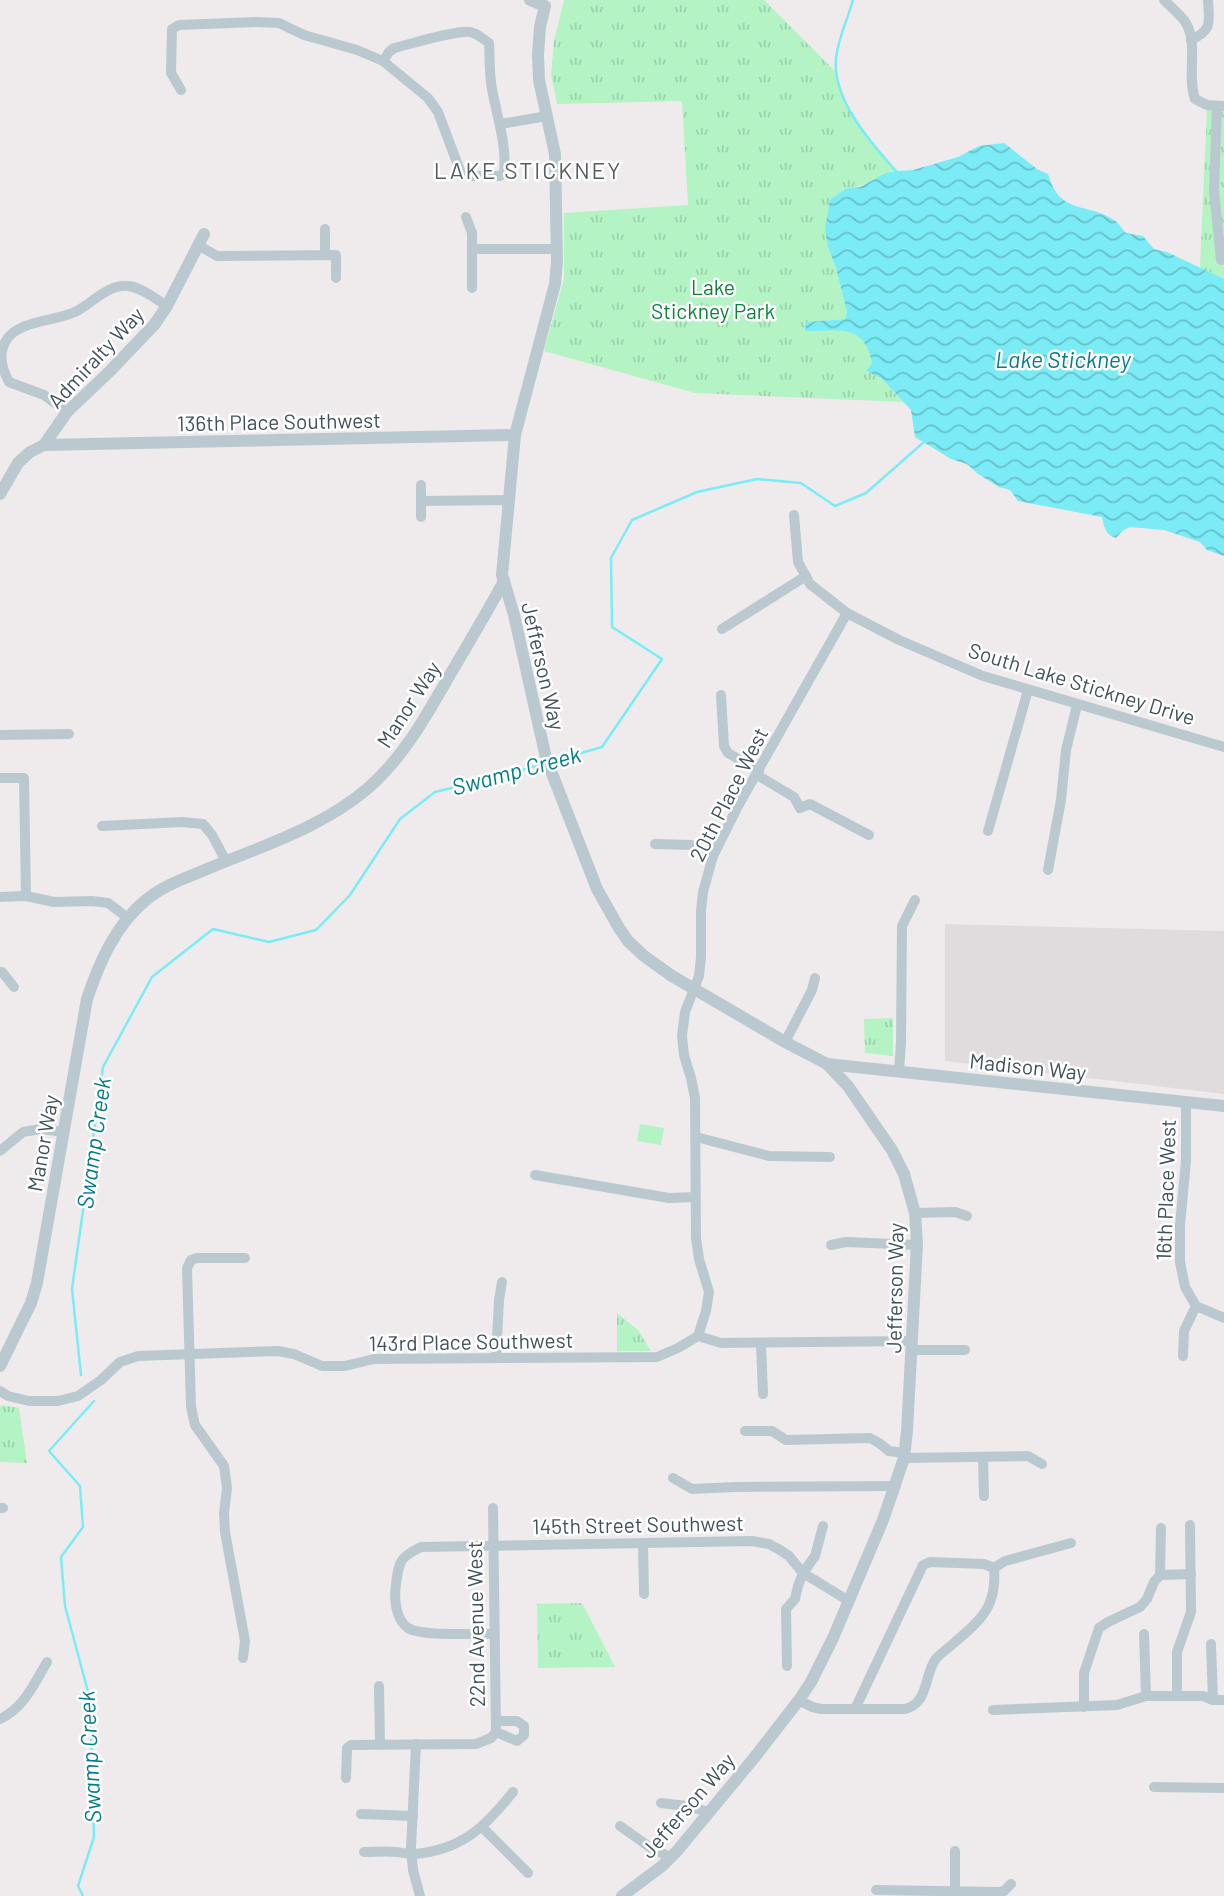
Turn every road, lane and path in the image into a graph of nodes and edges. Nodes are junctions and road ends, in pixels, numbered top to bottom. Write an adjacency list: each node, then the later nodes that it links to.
1 (530, 0): 4 (street, Manor Way)
2 (1164, 0): 5 (street)
3 (1208, 0): 5 (street)
4 (547, 3): 9 (street, Manor Way)
5 (1191, 40): 8 (street)
6 (383, 61): 7 (street); 10 (street); 10 (street)
7 (181, 90)
8 (1220, 106): 17 (street)
9 (547, 116): 10 (street); 15 (street, Manor Way)
10 (501, 124)
11 (466, 217): 14 (street)
12 (325, 229): 16 (street)
13 (201, 240): 16 (street); 20 (street, Admiralty Way)
14 (473, 249): 15 (street); 19 (street)
15 (557, 249): 23 (street, Manor Way)
16 (325, 255): 18 (street)
17 (1221, 260)
18 (336, 278)
19 (472, 288)
20 (167, 306): 21 (street); 22 (street, Admiralty Way)
21 (1, 357): 22 (street)
22 (67, 412): 24 (street, Admiralty Way)
23 (516, 435): 24 (street, 136th Place Southwest); 27 (street, Manor Way)
24 (44, 445): 26 (street, Admiralty Way)
25 (421, 485): 28 (street)
26 (0, 494)
27 (509, 500): 28 (street); 32 (street, Manor Way)
28 (421, 501): 30 (street)
29 (794, 515): 31 (street, South Lake Stickney Drive)
30 (421, 517)
31 (806, 576): 33 (street, South Lake Stickney Drive); 34 (street)
32 (504, 582): 48 (street, Manor Way); 57 (street, Jefferson Way)
33 (847, 613): 35 (street, South Lake Stickney Drive); 41 (street, 20th Place West)
34 (722, 629)
35 (1028, 690): 37 (street, South Lake Stickney Drive); 44 (street)
36 (721, 695): 41 (street)
37 (1076, 705): 40 (street, South Lake Stickney Drive); 49 (street)
38 (69, 734): 39 (street)
39 (0, 735)
40 (1224, 747)
41 (758, 773): 45 (street); 47 (street, 20th Place West)
42 (0, 778): 50 (street)
43 (102, 826): 48 (street)
44 (988, 831)
45 (869, 835)
46 (655, 844): 47 (street)
47 (713, 856): 57 (street, 20th Place West)
48 (226, 861): 53 (street, Manor Way)
49 (1048, 870)
50 (26, 896): 51 (street); 53 (street)
51 (0, 897)
52 (915, 900): 60 (street)
53 (128, 918): 63 (street, Manor Way)
54 (0, 972): 56 (street)
55 (815, 978): 58 (street)
56 (14, 987)
57 (693, 989): 58 (street, Jefferson Way); 64 (street, 20th Place West)
58 (785, 1042): 59 (street, Jefferson Way)
59 (827, 1064): 60 (street, Madison Way); 69 (street, Jefferson Way)
60 (899, 1071): 61 (street, Madison Way)
61 (1186, 1102): 62 (street, Madison Way); 75 (street, 16th Place West)
62 (1224, 1106)
63 (64, 1132): 65 (street); 84 (street, Manor Way)
64 (696, 1137): 66 (street); 68 (street, 20th Place West)
65 (0, 1151)
66 (830, 1157)
67 (535, 1175): 68 (street)
68 (695, 1197): 77 (street, 20th Place West)
69 (915, 1213): 70 (street); 72 (street, Jefferson Way)
70 (967, 1216)
71 (831, 1245): 72 (street)
72 (917, 1245): 79 (street, Jefferson Way)
73 (245, 1258): 81 (street)
74 (502, 1282): 83 (street)
75 (1196, 1306): 76 (street); 82 (street)
76 (1224, 1318)
77 (698, 1336): 78 (street); 83 (street, 143rd Place Southwest)
78 (761, 1343): 79 (street); 86 (street)
79 (912, 1346): 80 (street); 88 (street, Jefferson Way)
80 (965, 1350)
81 (189, 1353): 83 (street, 143rd Place Southwest); 85 (street, 143rd Place Southwest); 110 (street)
82 (1183, 1356)
83 (496, 1358)
84 (0, 1366)
85 (0, 1391)
86 (762, 1394)
87 (745, 1431): 88 (street)
88 (904, 1455): 89 (street); 92 (street, Jefferson Way)
89 (983, 1457): 90 (street); 93 (street)
90 (1042, 1464)
91 (673, 1478): 92 (street)
92 (896, 1486): 106 (street, Jefferson Way)
93 (984, 1496)
94 (493, 1508): 100 (street, 22nd Avenue West)
95 (823, 1525): 102 (street)
96 (1190, 1525): 103 (street)
97 (1161, 1528): 104 (street)
98 (643, 1543): 100 (street, 145th Street Southwest); 102 (street, 145th Street Southwest); 105 (street)
99 (1071, 1544): 101 (street)
100 (493, 1546): 107 (street, 22nd Avenue West); 107 (street, 145th Street Southwest)
101 (995, 1568): 119 (street); 119 (street)
102 (803, 1573): 106 (street, 145th Street Southwest); 112 (street)
103 (1191, 1574): 104 (street); 115 (street)
104 (1160, 1575): 118 (street)
105 (644, 1594)
106 (849, 1601): 116 (street, Jefferson Way)
107 (494, 1634): 123 (street, 22nd Avenue West)
108 (1144, 1634): 114 (street)
109 (1211, 1643): 117 (street)
110 (243, 1658)
111 (47, 1662): 121 (street)
112 (787, 1666)
113 (379, 1686): 122 (street)
114 (1146, 1696): 115 (street); 118 (street)
115 (1177, 1696): 117 (street)
116 (799, 1700): 119 (street); 129 (street, Jefferson Way)
117 (1218, 1700)
118 (1084, 1707): 120 (street)
119 (855, 1709)
120 (993, 1710)
121 (0, 1719)
122 (380, 1744): 123 (street); 124 (street)
123 (416, 1744): 131 (street)
124 (346, 1778)
125 (1154, 1787): 126 (street)
126 (1224, 1788)
127 (513, 1791): 133 (street)
128 (661, 1803): 129 (street)
129 (709, 1812): 137 (street, Jefferson Way)
130 (361, 1814): 131 (street)
131 (413, 1816): 136 (street)
132 (620, 1826): 137 (street)
133 (482, 1827): 136 (street); 138 (street)
134 (955, 1850): 141 (street)
135 (364, 1852): 136 (street)
136 (411, 1854): 142 (street)
137 (670, 1857): 143 (street, Jefferson Way)
138 (528, 1873)
139 (1011, 1884): 141 (street)
140 (876, 1890): 141 (street)
141 (955, 1894)
142 (420, 1896)
143 (622, 1896)

